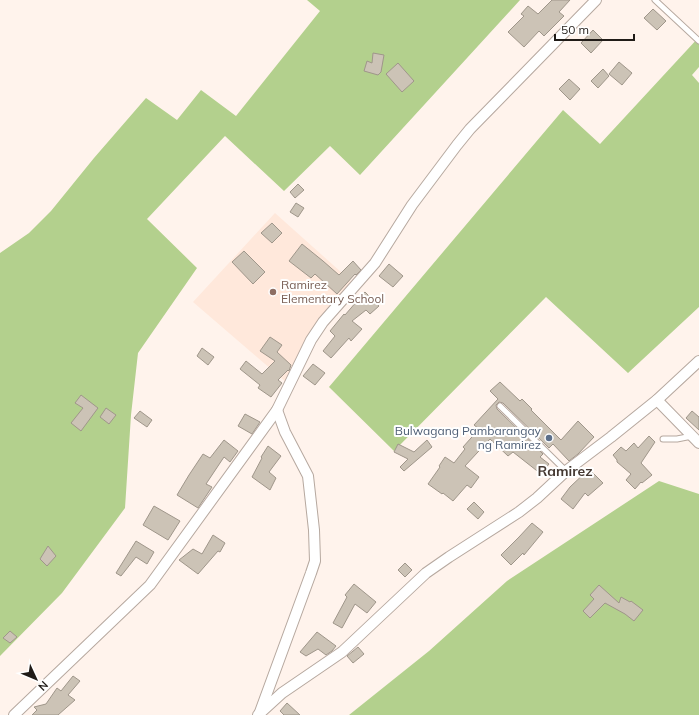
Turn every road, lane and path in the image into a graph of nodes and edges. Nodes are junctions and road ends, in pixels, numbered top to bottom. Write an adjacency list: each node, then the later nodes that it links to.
1 (596, 0): 7 (street)
2 (655, 0): 3 (lane)
3 (699, 41)
4 (699, 361): 5 (street)
5 (657, 400): 9 (street); 10 (street)
6 (500, 406): 10 (lane)
7 (276, 410): 11 (street); 12 (street)
8 (663, 439): 9 (lane)
9 (696, 440)
10 (566, 471): 11 (street)
11 (259, 714)
12 (14, 715)

